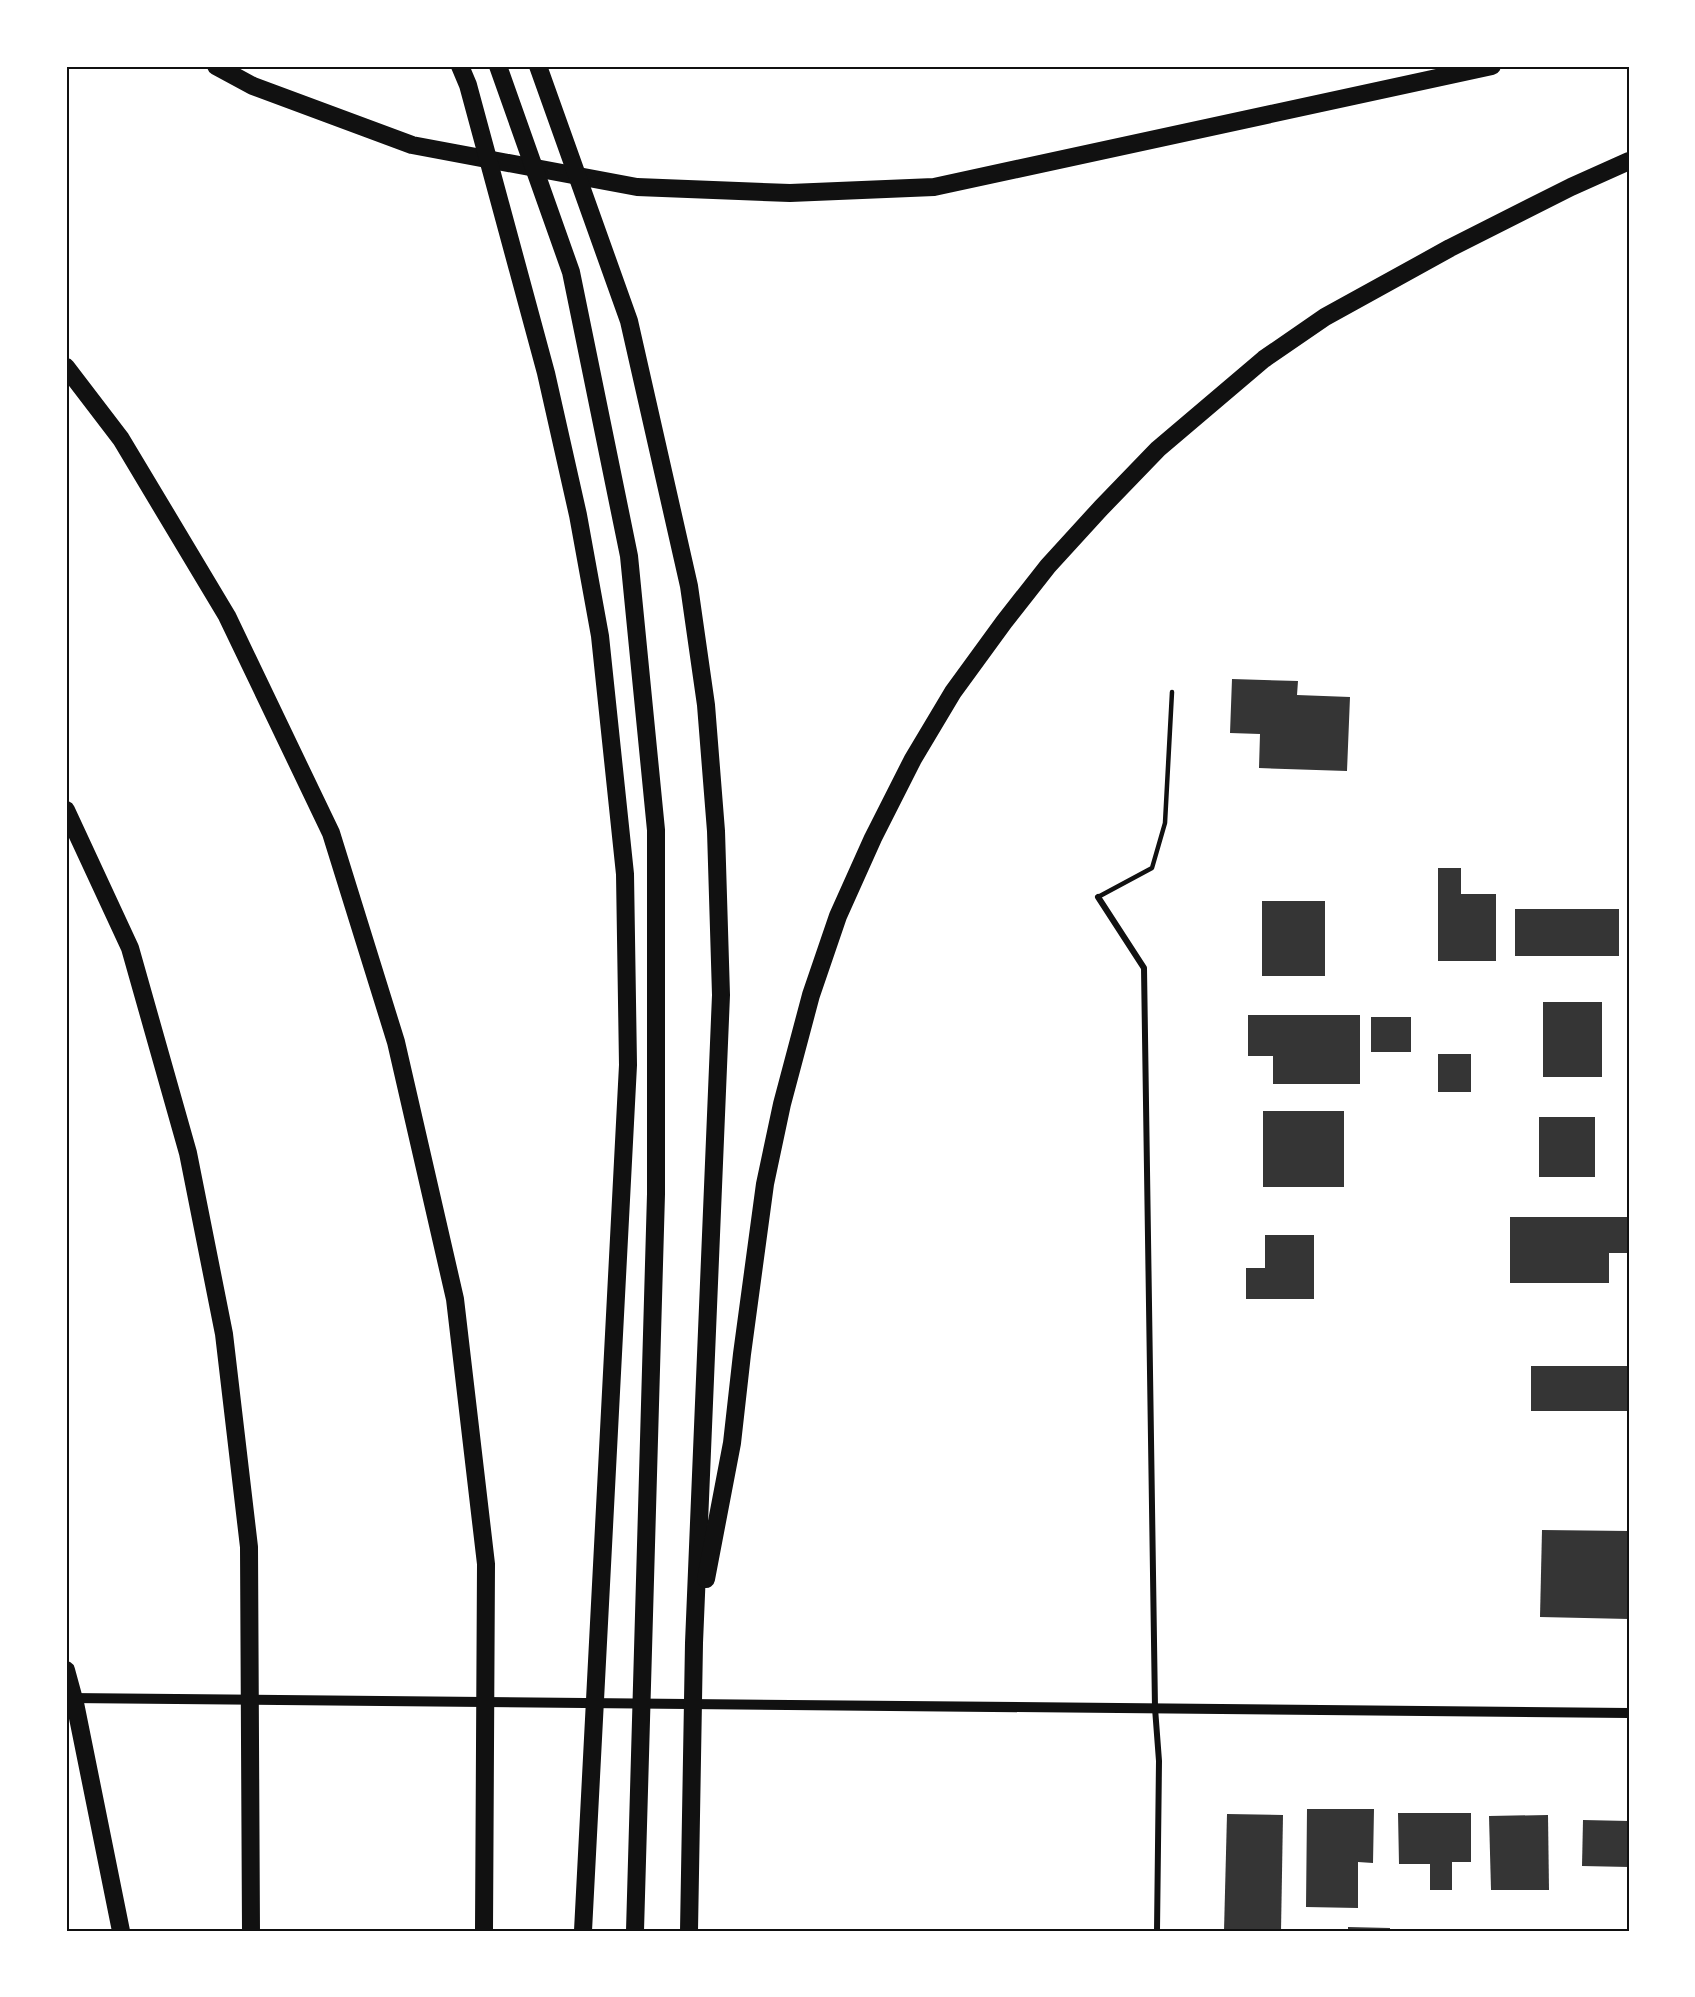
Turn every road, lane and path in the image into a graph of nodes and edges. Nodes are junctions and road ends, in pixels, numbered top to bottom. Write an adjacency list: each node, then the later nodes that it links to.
1 (216, 66): 5 (highway)
2 (460, 66): 19 (highway)
3 (498, 66): 20 (highway)
4 (538, 66): 11 (highway)
5 (1492, 66)
6 (1629, 161): 11 (highway)
7 (66, 367): 18 (highway)
8 (1172, 692): 10 (lane)
9 (66, 810): 17 (highway)
10 (1098, 897): 14 (street)
11 (694, 1643): 21 (highway)
12 (66, 1670): 16 (highway)
13 (66, 1698): 14 (street)
14 (1155, 1708): 15 (street); 22 (street)
15 (1629, 1713)
16 (121, 1931)
17 (251, 1931)
18 (484, 1931)
19 (583, 1931)
20 (635, 1931)
21 (689, 1931)
22 (1157, 1931)

